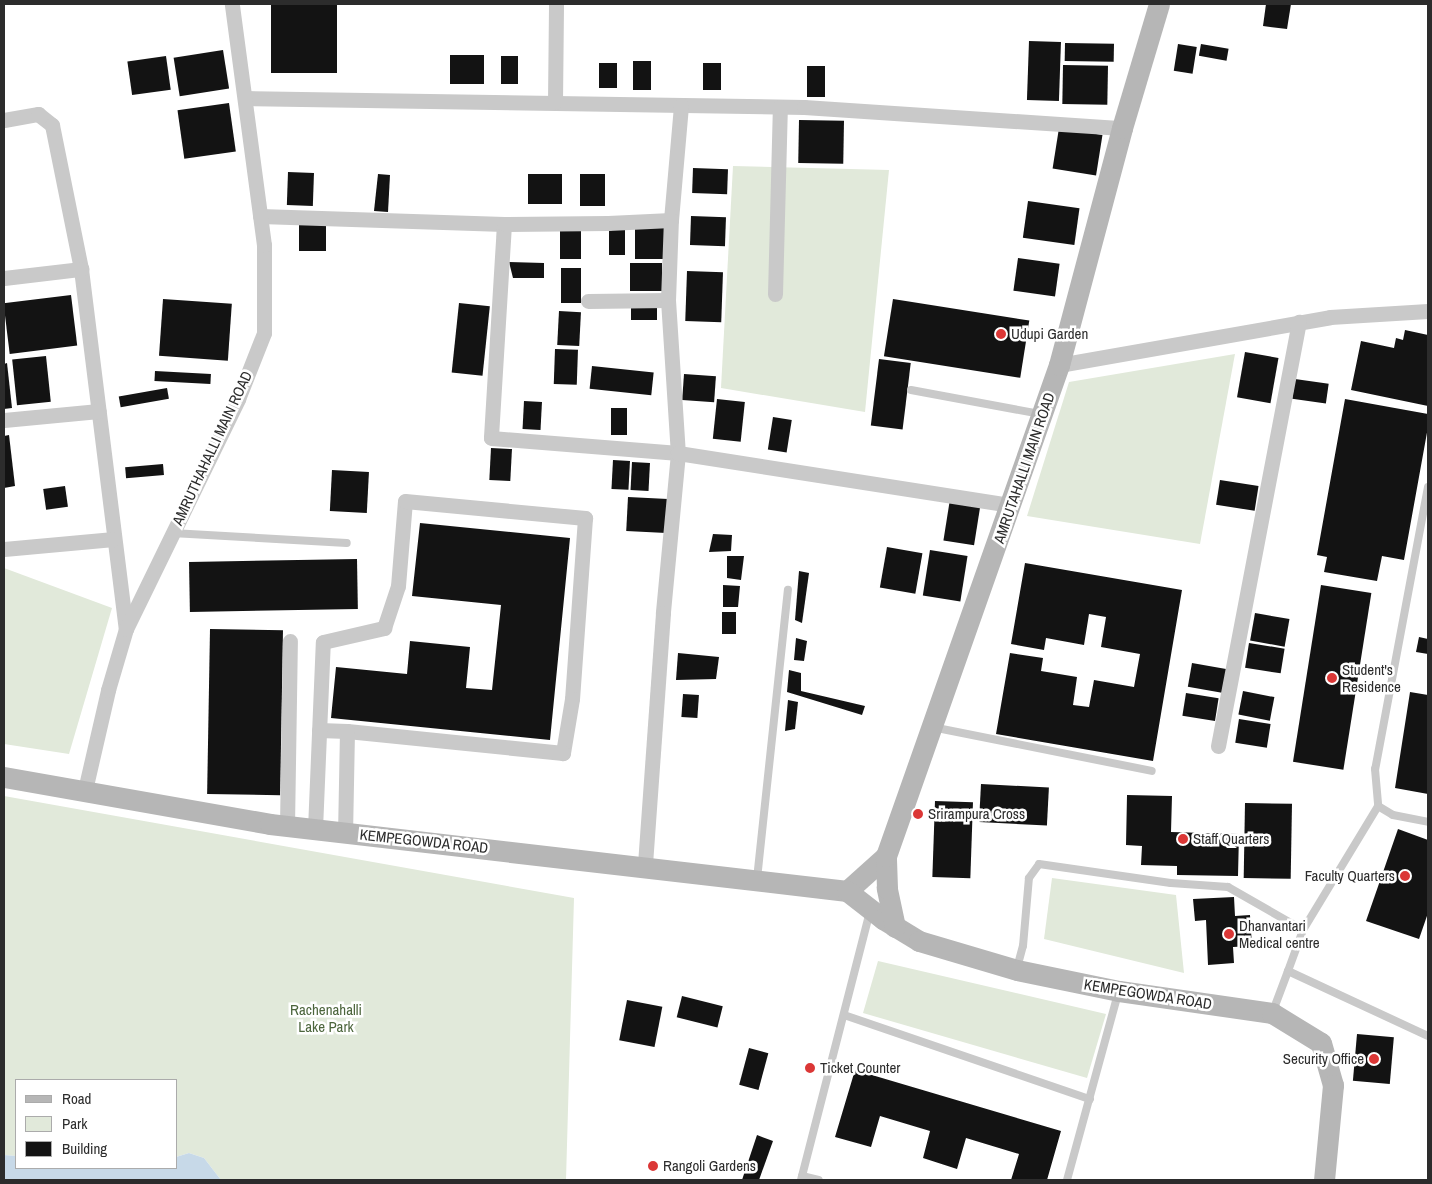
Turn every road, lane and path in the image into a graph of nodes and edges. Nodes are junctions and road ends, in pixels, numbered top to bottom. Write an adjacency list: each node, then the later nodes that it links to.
1 (232, 4): 4 (street, AMRUTHAHALLI MAIN ROAD)
2 (556, 4): 5 (street)
3 (1159, 4): 9 (street, AMRUTAHALLI MAIN ROAD)
4 (245, 98): 5 (street); 10 (street, AMRUTHAHALLI MAIN ROAD)
5 (555, 102): 6 (street)
6 (681, 104): 7 (street); 11 (street)
7 (780, 106): 9 (street); 15 (street)
8 (4, 120): 13 (street)
9 (1122, 128): 20 (street, AMRUTAHALLI MAIN ROAD)
10 (260, 216): 12 (street); 28 (street, AMRUTHAHALLI MAIN ROAD)
11 (671, 220): 12 (street); 16 (street)
12 (504, 224): 25 (street)
13 (81, 269): 14 (street); 22 (street)
14 (4, 278)
15 (775, 294)
16 (668, 300): 17 (street); 25 (street)
17 (588, 301)
18 (1428, 311): 19 (street)
19 (1299, 322): 20 (street); 38 (street)
20 (1060, 365): 23 (street, AMRUTAHALLI MAIN ROAD)
21 (911, 390): 23 (lane)
22 (99, 411): 24 (street); 29 (street)
23 (1042, 415): 27 (street, AMRUTAHALLI MAIN ROAD)
24 (4, 420)
25 (678, 453): 27 (street); 48 (street)
26 (1428, 487): 42 (lane)
27 (1011, 505): 35 (street, AMRUTAHALLI MAIN ROAD)
28 (172, 533): 30 (lane); 33 (street, AMRUTHAHALLI MAIN ROAD)
29 (114, 539): 31 (street); 33 (street)
30 (347, 543)
31 (4, 549)
32 (788, 590): 49 (lane)
33 (126, 629): 41 (street, AMRUTHAHALLI MAIN ROAD)
34 (290, 641): 44 (street)
35 (932, 727): 39 (lane); 47 (street, AMRUTAHALLI MAIN ROAD)
36 (319, 730): 37 (street); 37 (street); 45 (street)
37 (348, 731): 46 (street)
38 (1218, 746)
39 (1152, 771)
40 (4, 777): 41 (street, KEMPEGOWDA ROAD)
41 (85, 790): 44 (street, KEMPEGOWDA ROAD)
42 (1378, 806): 43 (lane); 53 (lane)
43 (1428, 822)
44 (287, 826): 45 (street, KEMPEGOWDA ROAD)
45 (315, 829): 46 (street, KEMPEGOWDA ROAD)
46 (345, 832): 48 (street, KEMPEGOWDA ROAD)
47 (886, 856): 50 (street); 52 (street, AMRUTAHALLI MAIN ROAD)
48 (645, 866): 49 (street, KEMPEGOWDA ROAD)
49 (757, 880): 50 (street, KEMPEGOWDA ROAD)
50 (847, 891): 51 (street, KEMPEGOWDA ROAD)
51 (871, 909): 52 (street, KEMPEGOWDA ROAD); 58 (lane)
52 (896, 926): 54 (street, KEMPEGOWDA ROAD)
53 (1303, 930): 54 (lane); 55 (lane)
54 (1017, 970): 56 (street, KEMPEGOWDA ROAD)
55 (1288, 971): 57 (lane); 59 (lane)
56 (1119, 991): 57 (street, KEMPEGOWDA ROAD); 60 (lane)
57 (1272, 1013): 64 (street, KEMPEGOWDA ROAD)
58 (844, 1015): 60 (lane); 61 (lane)
59 (1428, 1036)
60 (1090, 1098): 63 (lane)
61 (802, 1178): 62 (lane)
62 (819, 1180)
63 (1066, 1180)
64 (1324, 1180)

